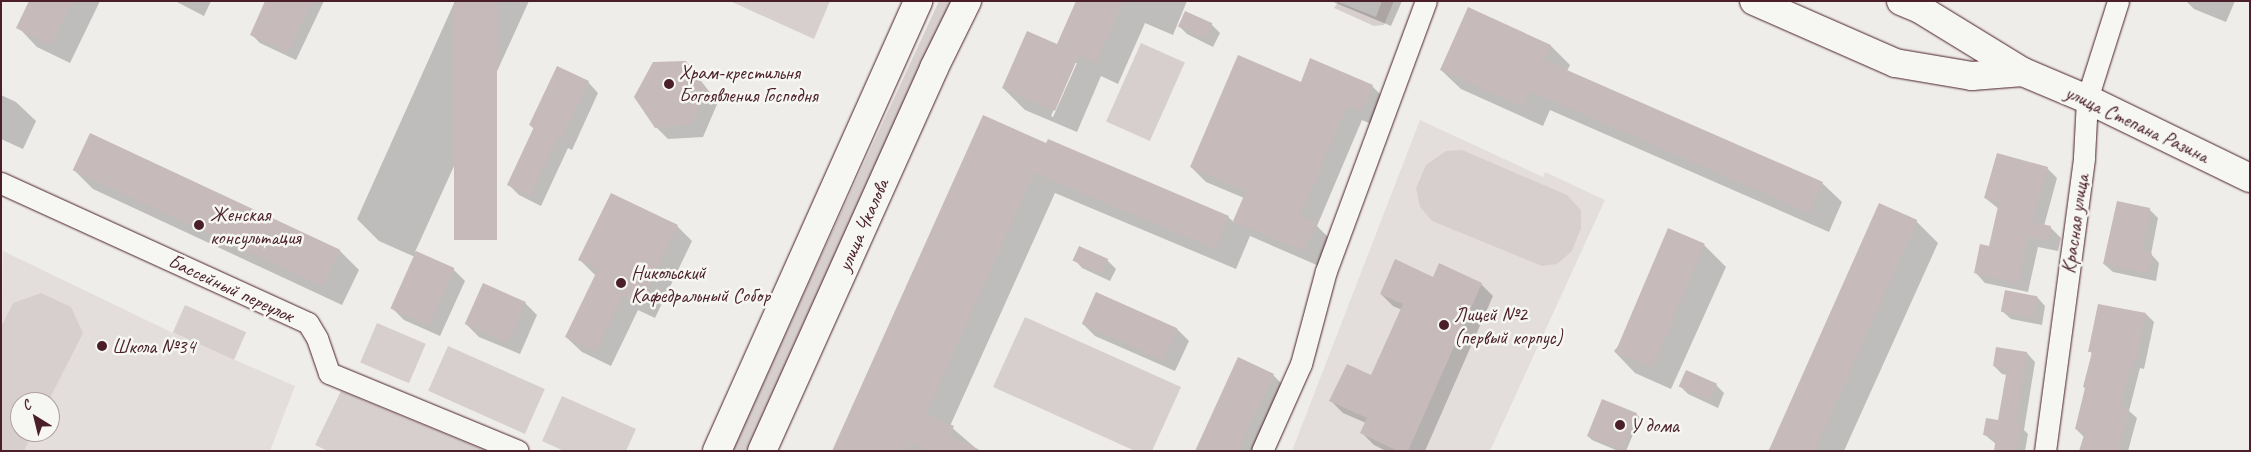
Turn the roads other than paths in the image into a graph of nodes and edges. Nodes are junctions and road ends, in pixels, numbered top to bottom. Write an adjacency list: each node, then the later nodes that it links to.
1 (918, 1): 12 (main road, улица Чкалова)
2 (967, 1): 13 (main road, улица Чкалова)
3 (1426, 1): 14 (street)
4 (1754, 1): 7 (main road, улица Степана Разина)
5 (1902, 1): 7 (main road, улица Степана Разина)
6 (2118, 1): 8 (street, Красная улица)
7 (2023, 72): 8 (main road, улица Степана Разина)
8 (2087, 99): 9 (main road, улица Степана Разина); 15 (street, Красная улица)
9 (2250, 178)
10 (1, 183): 11 (street, Бассейный переулок)
11 (518, 451)
12 (718, 451)
13 (762, 451)
14 (1262, 451)
15 (2045, 451)

